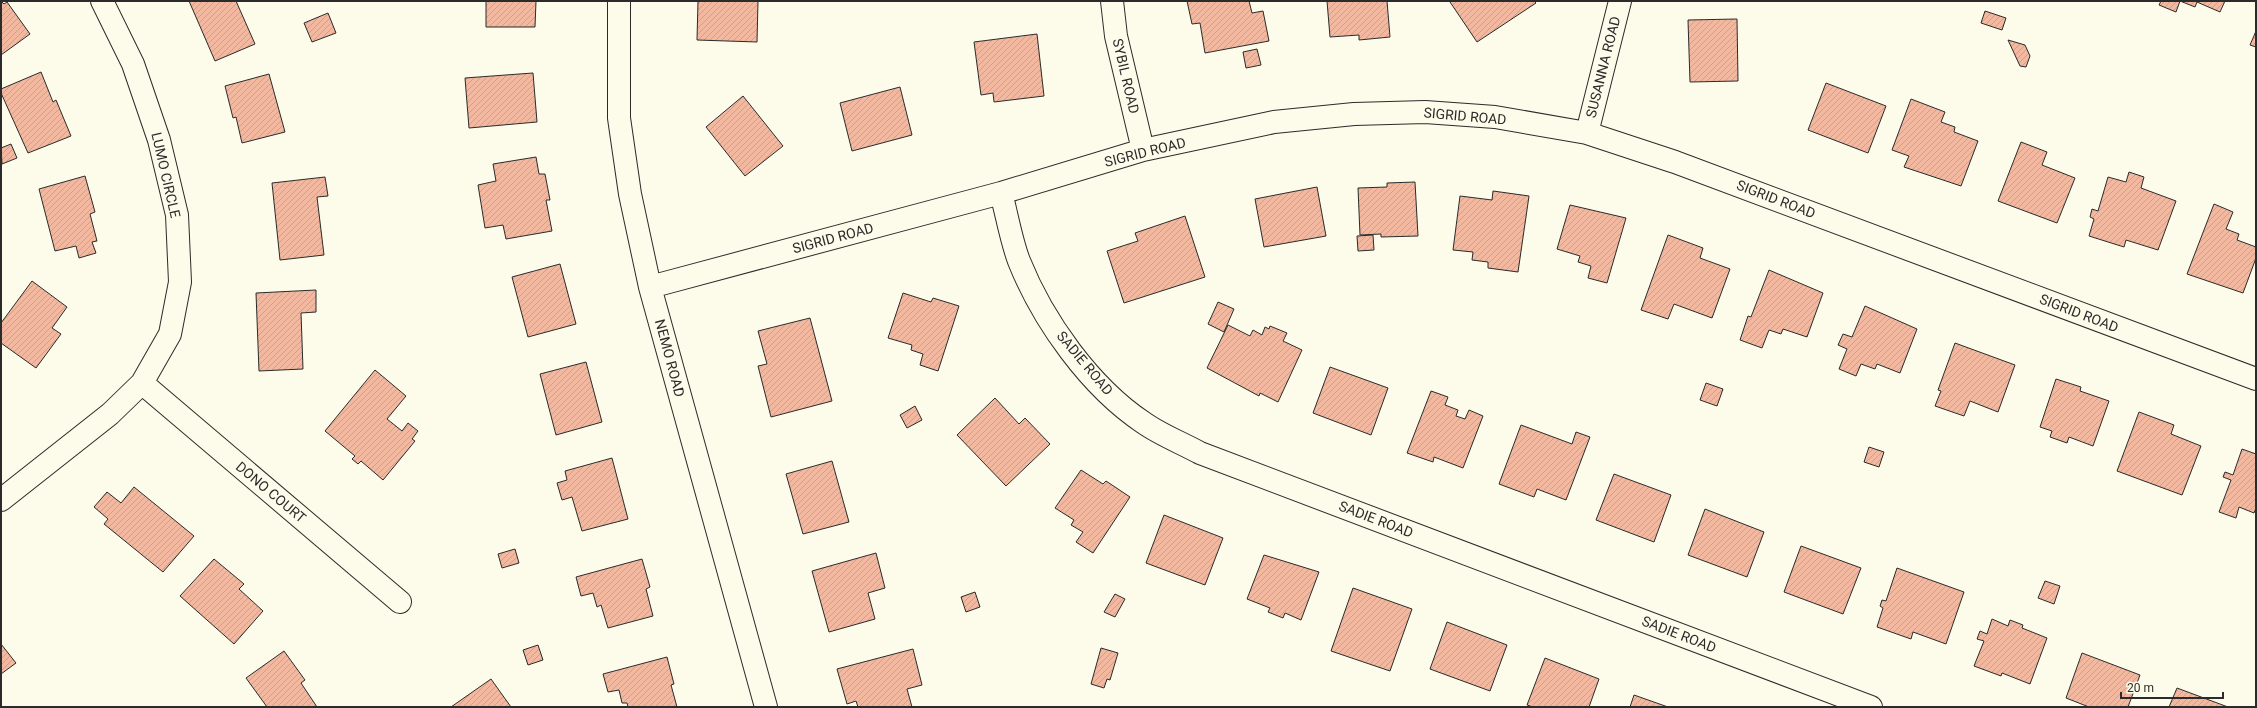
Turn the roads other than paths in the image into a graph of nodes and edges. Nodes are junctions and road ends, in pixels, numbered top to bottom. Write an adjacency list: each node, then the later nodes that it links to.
1 (102, 1): 10 (street, LUMO CIRCLE)
2 (619, 1): 8 (street, NEMO ROAD)
3 (1112, 1): 6 (street, SYBIL ROAD)
4 (1620, 1): 5 (street, SUSANNA ROAD)
5 (1587, 133): 6 (street, SIGRID ROAD); 9 (street, SIGRID ROAD)
6 (1143, 150): 7 (street, SIGRID ROAD)
7 (1001, 193): 8 (street, SIGRID ROAD); 14 (street, SADIE ROAD)
8 (650, 287): 13 (street, NEMO ROAD)
9 (2256, 379)
10 (142, 383): 11 (street, LUMO CIRCLE); 12 (street, DONO COURT)
11 (1, 500)
12 (400, 602)
13 (766, 707)
14 (1871, 707)

